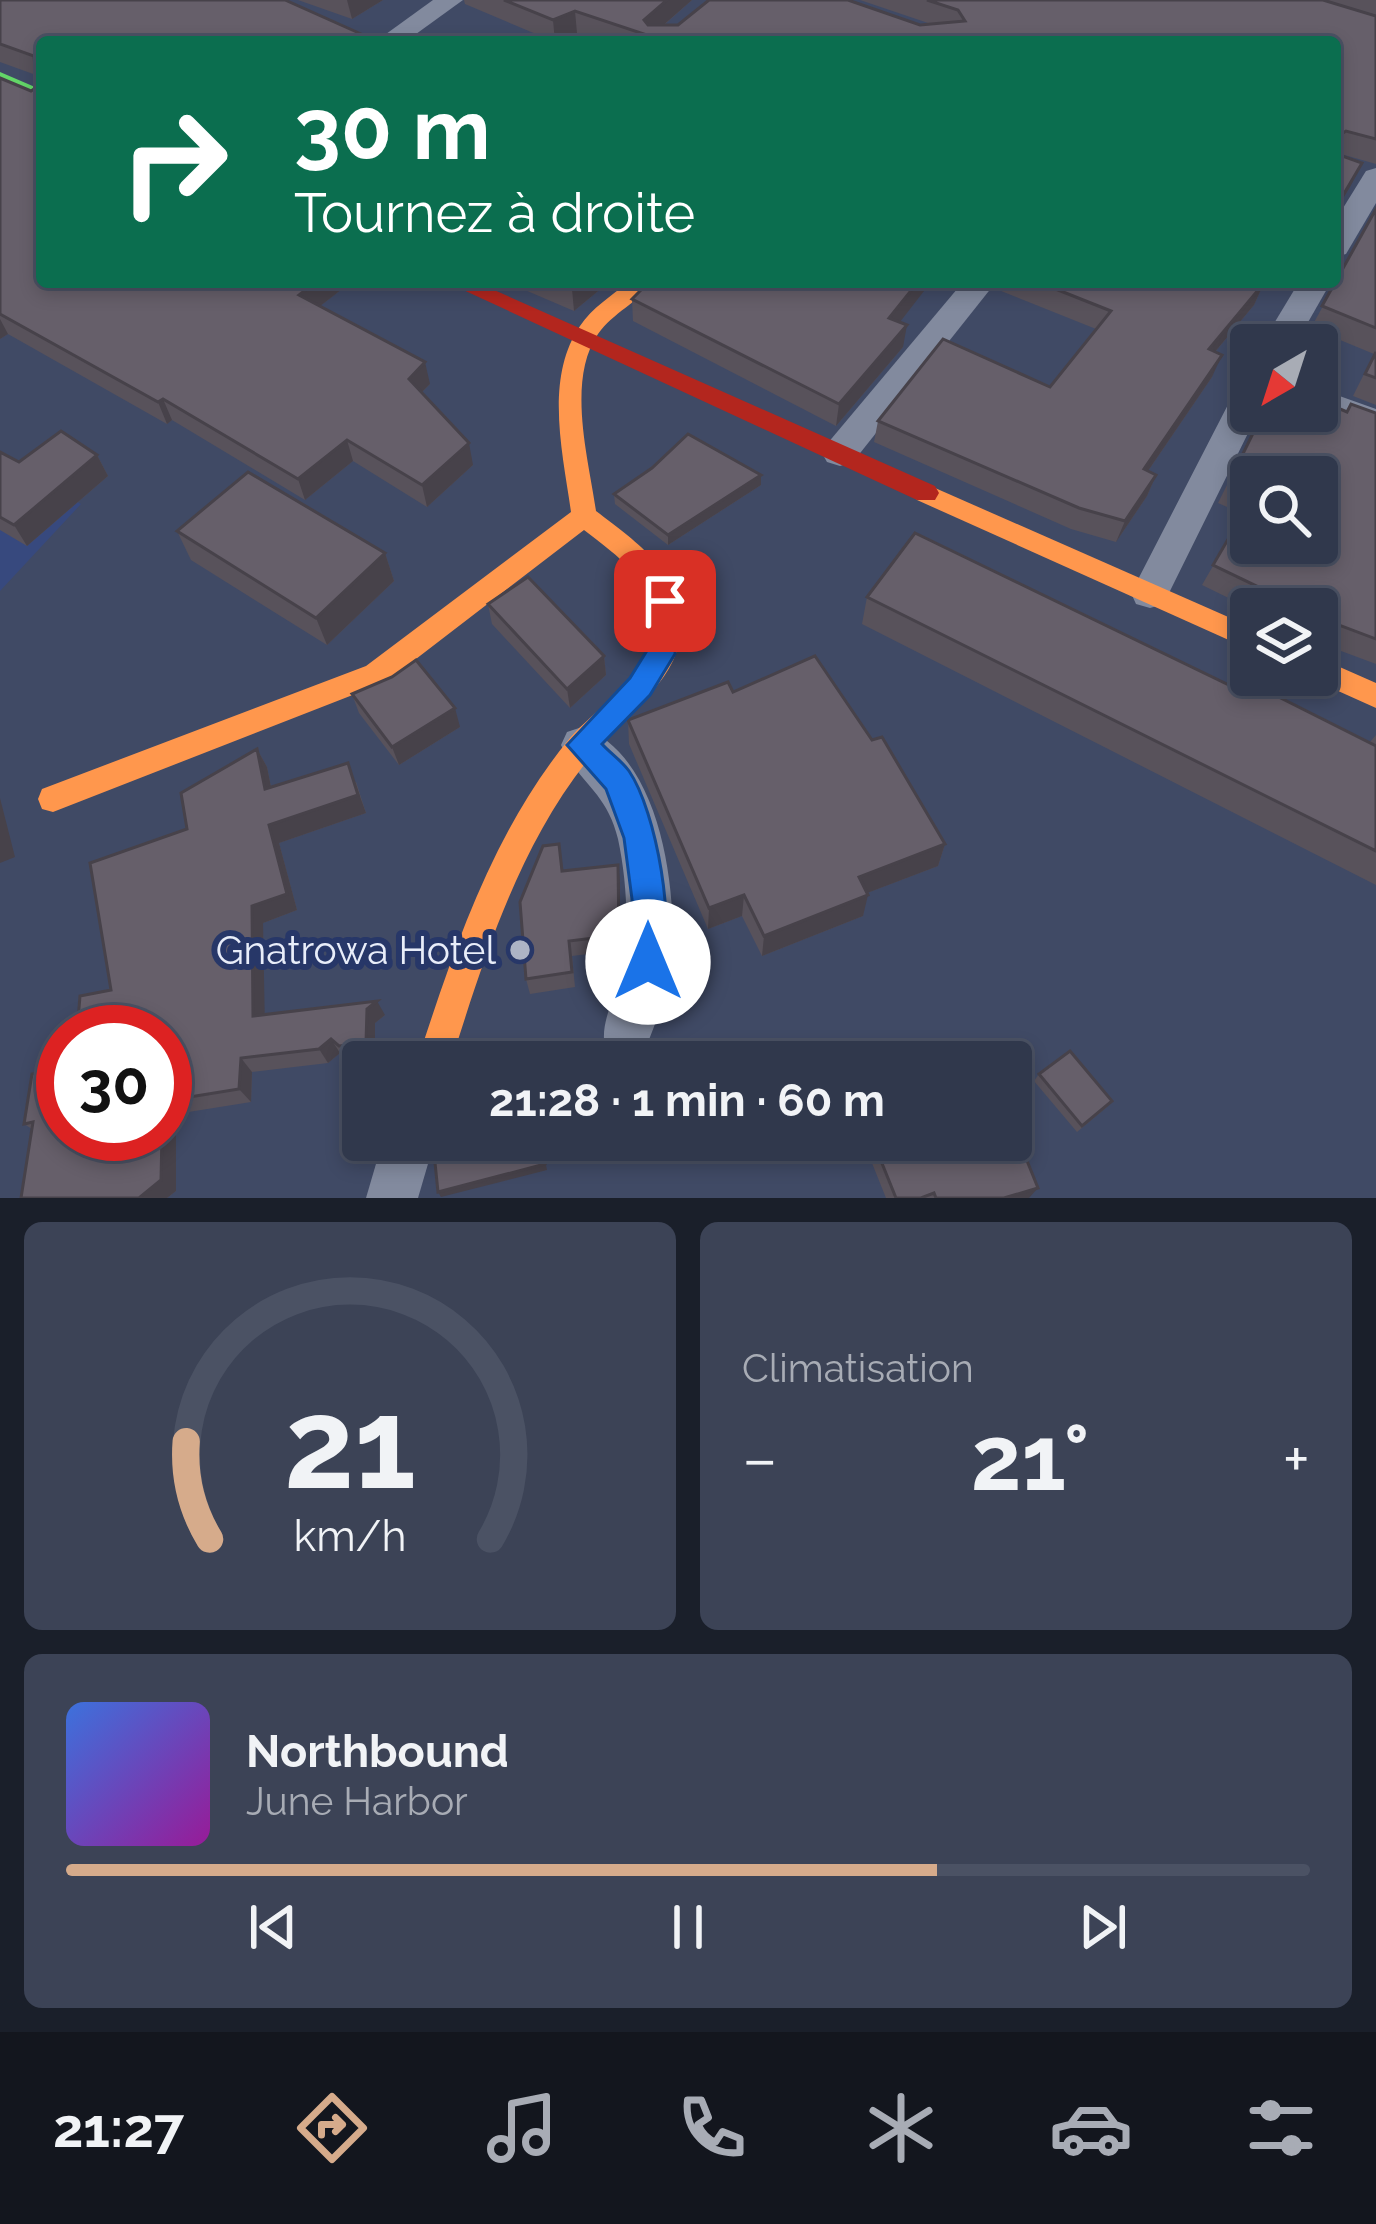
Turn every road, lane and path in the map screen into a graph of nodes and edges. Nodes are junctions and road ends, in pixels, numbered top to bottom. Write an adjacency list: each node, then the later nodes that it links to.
1 (450, 0): 2 (street)
2 (397, 36)
3 (0, 78): 4 (street)
4 (36, 94)
5 (1371, 177): 6 (street)
6 (1341, 235)
7 (471, 288): 12 (street)
8 (638, 288): 12 (street)
9 (975, 288): 16 (street)
10 (1311, 288): 11 (street)
11 (1290, 324)
12 (584, 338): 16 (street); 17 (street)
13 (1338, 408): 14 (street)
14 (1376, 422)
15 (1232, 432): 18 (street)
16 (840, 453): 18 (street)
17 (584, 516): 22 (street); 23 (street)
18 (1150, 593): 19 (street)
19 (1230, 629)
20 (1338, 679): 21 (street)
21 (1376, 696)
22 (582, 745): 24 (street); 25 (street)
23 (53, 799)
24 (625, 1040)
25 (441, 1041)
26 (403, 1161): 27 (street)
27 (392, 1198)

